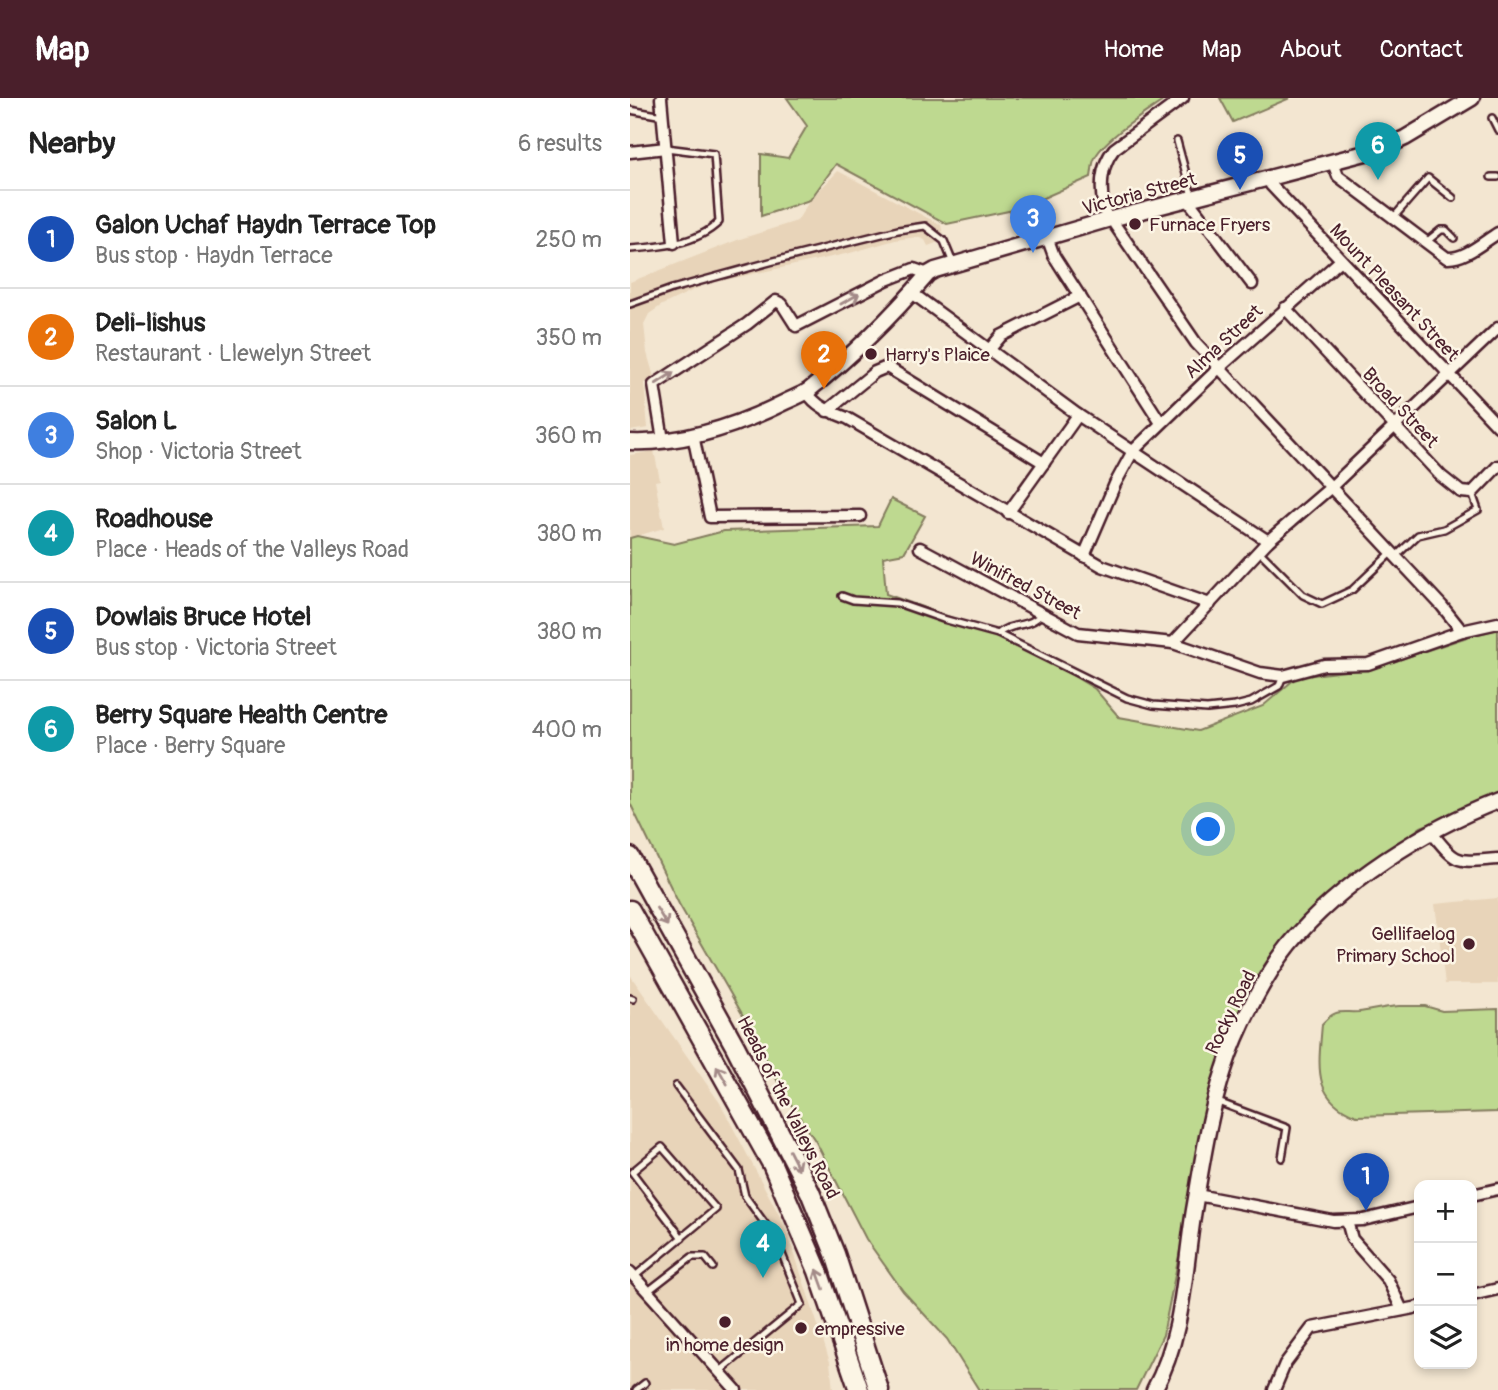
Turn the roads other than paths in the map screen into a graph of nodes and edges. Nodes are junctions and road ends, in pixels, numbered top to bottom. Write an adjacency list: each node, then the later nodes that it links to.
1 (661, 98): 5 (street)
2 (1183, 98): 16 (street)
3 (1472, 98): 11 (street, Victoria Street)
4 (630, 110): 5 (lane)
5 (663, 116): 9 (street)
6 (1492, 118): 7 (lane)
7 (1498, 130)
8 (1177, 141): 14 (lane)
9 (666, 148): 10 (street); 20 (street); 20 (lane)
10 (630, 152)
11 (1332, 163): 12 (street, Victoria Street); 15 (street)
12 (1268, 180): 14 (street, Victoria Street); 23 (street, Mount Pleasant Street)
13 (1453, 198): 15 (lane)
14 (1190, 199): 16 (street, Victoria Street); 26 (street)
15 (1393, 218): 21 (street)
16 (1110, 219): 18 (street, Victoria Street); 33 (street)
17 (1498, 233): 21 (street)
18 (1046, 237): 24 (street, Victoria Street); 28 (street)
19 (1454, 238): 21 (lane)
20 (674, 243): 22 (lane)
21 (1425, 243)
22 (630, 249)
23 (1341, 260): 30 (street, Alma Street); 34 (street, Mount Pleasant Street)
24 (954, 265): 25 (street, Victoria Street); 29 (lane)
25 (928, 274): 27 (street); 42 (street, one-way to 25)
26 (1252, 284)
27 (912, 293): 32 (street); 35 (street)
28 (1080, 296): 32 (street); 38 (street)
29 (630, 304)
30 (1284, 308): 33 (street, Alma Street); 39 (street, Broad Street)
31 (1498, 328): 34 (street)
32 (989, 350): 37 (street)
33 (1219, 368): 38 (street, Alma Street); 47 (street)
34 (1450, 375): 39 (street); 40 (street, Mount Pleasant Street)
35 (807, 391): 36 (street); 41 (street)
36 (827, 411): 45 (street); 49 (street)
37 (1078, 415): 44 (street); 45 (street)
38 (1161, 423): 44 (street, Alma Street)
39 (1394, 426): 47 (street); 48 (street, Broad Street)
40 (1498, 426)
41 (693, 435): 42 (street); 50 (street)
42 (663, 440): 43 (street)
43 (630, 442)
44 (1133, 451): 51 (street); 55 (street, Alma Street)
45 (1044, 463): 49 (street)
46 (1498, 466): 48 (street)
47 (1330, 488): 51 (street); 54 (street)
48 (1472, 493): 54 (lane)
49 (1008, 513): 55 (street)
50 (860, 516)
51 (1268, 541): 53 (street)
52 (920, 548): 58 (street, Winifred Street)
53 (1259, 551): 54 (lane); 57 (street)
54 (1394, 554): 60 (street)
55 (1084, 556): 57 (street)
56 (842, 596): 61 (lane)
57 (1210, 604): 62 (street)
58 (1041, 614): 61 (lane); 62 (street, Winifred Street)
59 (1498, 622): 60 (street)
60 (1462, 631): 63 (street)
61 (998, 634): 63 (lane)
62 (1173, 643): 63 (street, Winifred Street)
63 (1283, 676)
64 (1498, 801): 65 (street, Rocky Road)
65 (1431, 832): 67 (street); 70 (street, Rocky Road)
66 (630, 858): 90 (highway, Heads of the Valleys Road, one-way to 90)
67 (1498, 859)
68 (630, 910): 89 (highway, one-way to 68)
69 (676, 1086): 85 (lane)
70 (1215, 1101): 71 (lane); 74 (street, Rocky Road)
71 (1282, 1158)
72 (1498, 1189): 73 (street)
73 (1477, 1194)
74 (1197, 1195): 76 (street); 91 (street, Rocky Road)
75 (1414, 1208): 76 (street)
76 (1347, 1222): 84 (street)
77 (681, 1238): 77 (lane); 79 (lane)
78 (713, 1267): 81 (lane)
79 (632, 1274): 81 (street)
80 (1498, 1289): 82 (street)
81 (647, 1292): 85 (street)
82 (1477, 1294)
83 (1414, 1308): 84 (street)
84 (1402, 1310): 92 (street)
85 (719, 1372): 88 (street)
86 (645, 1382): 87 (lane)
87 (636, 1390)
88 (736, 1390)
89 (859, 1390)
90 (879, 1390)
91 (1154, 1390)
92 (1274, 1390)

